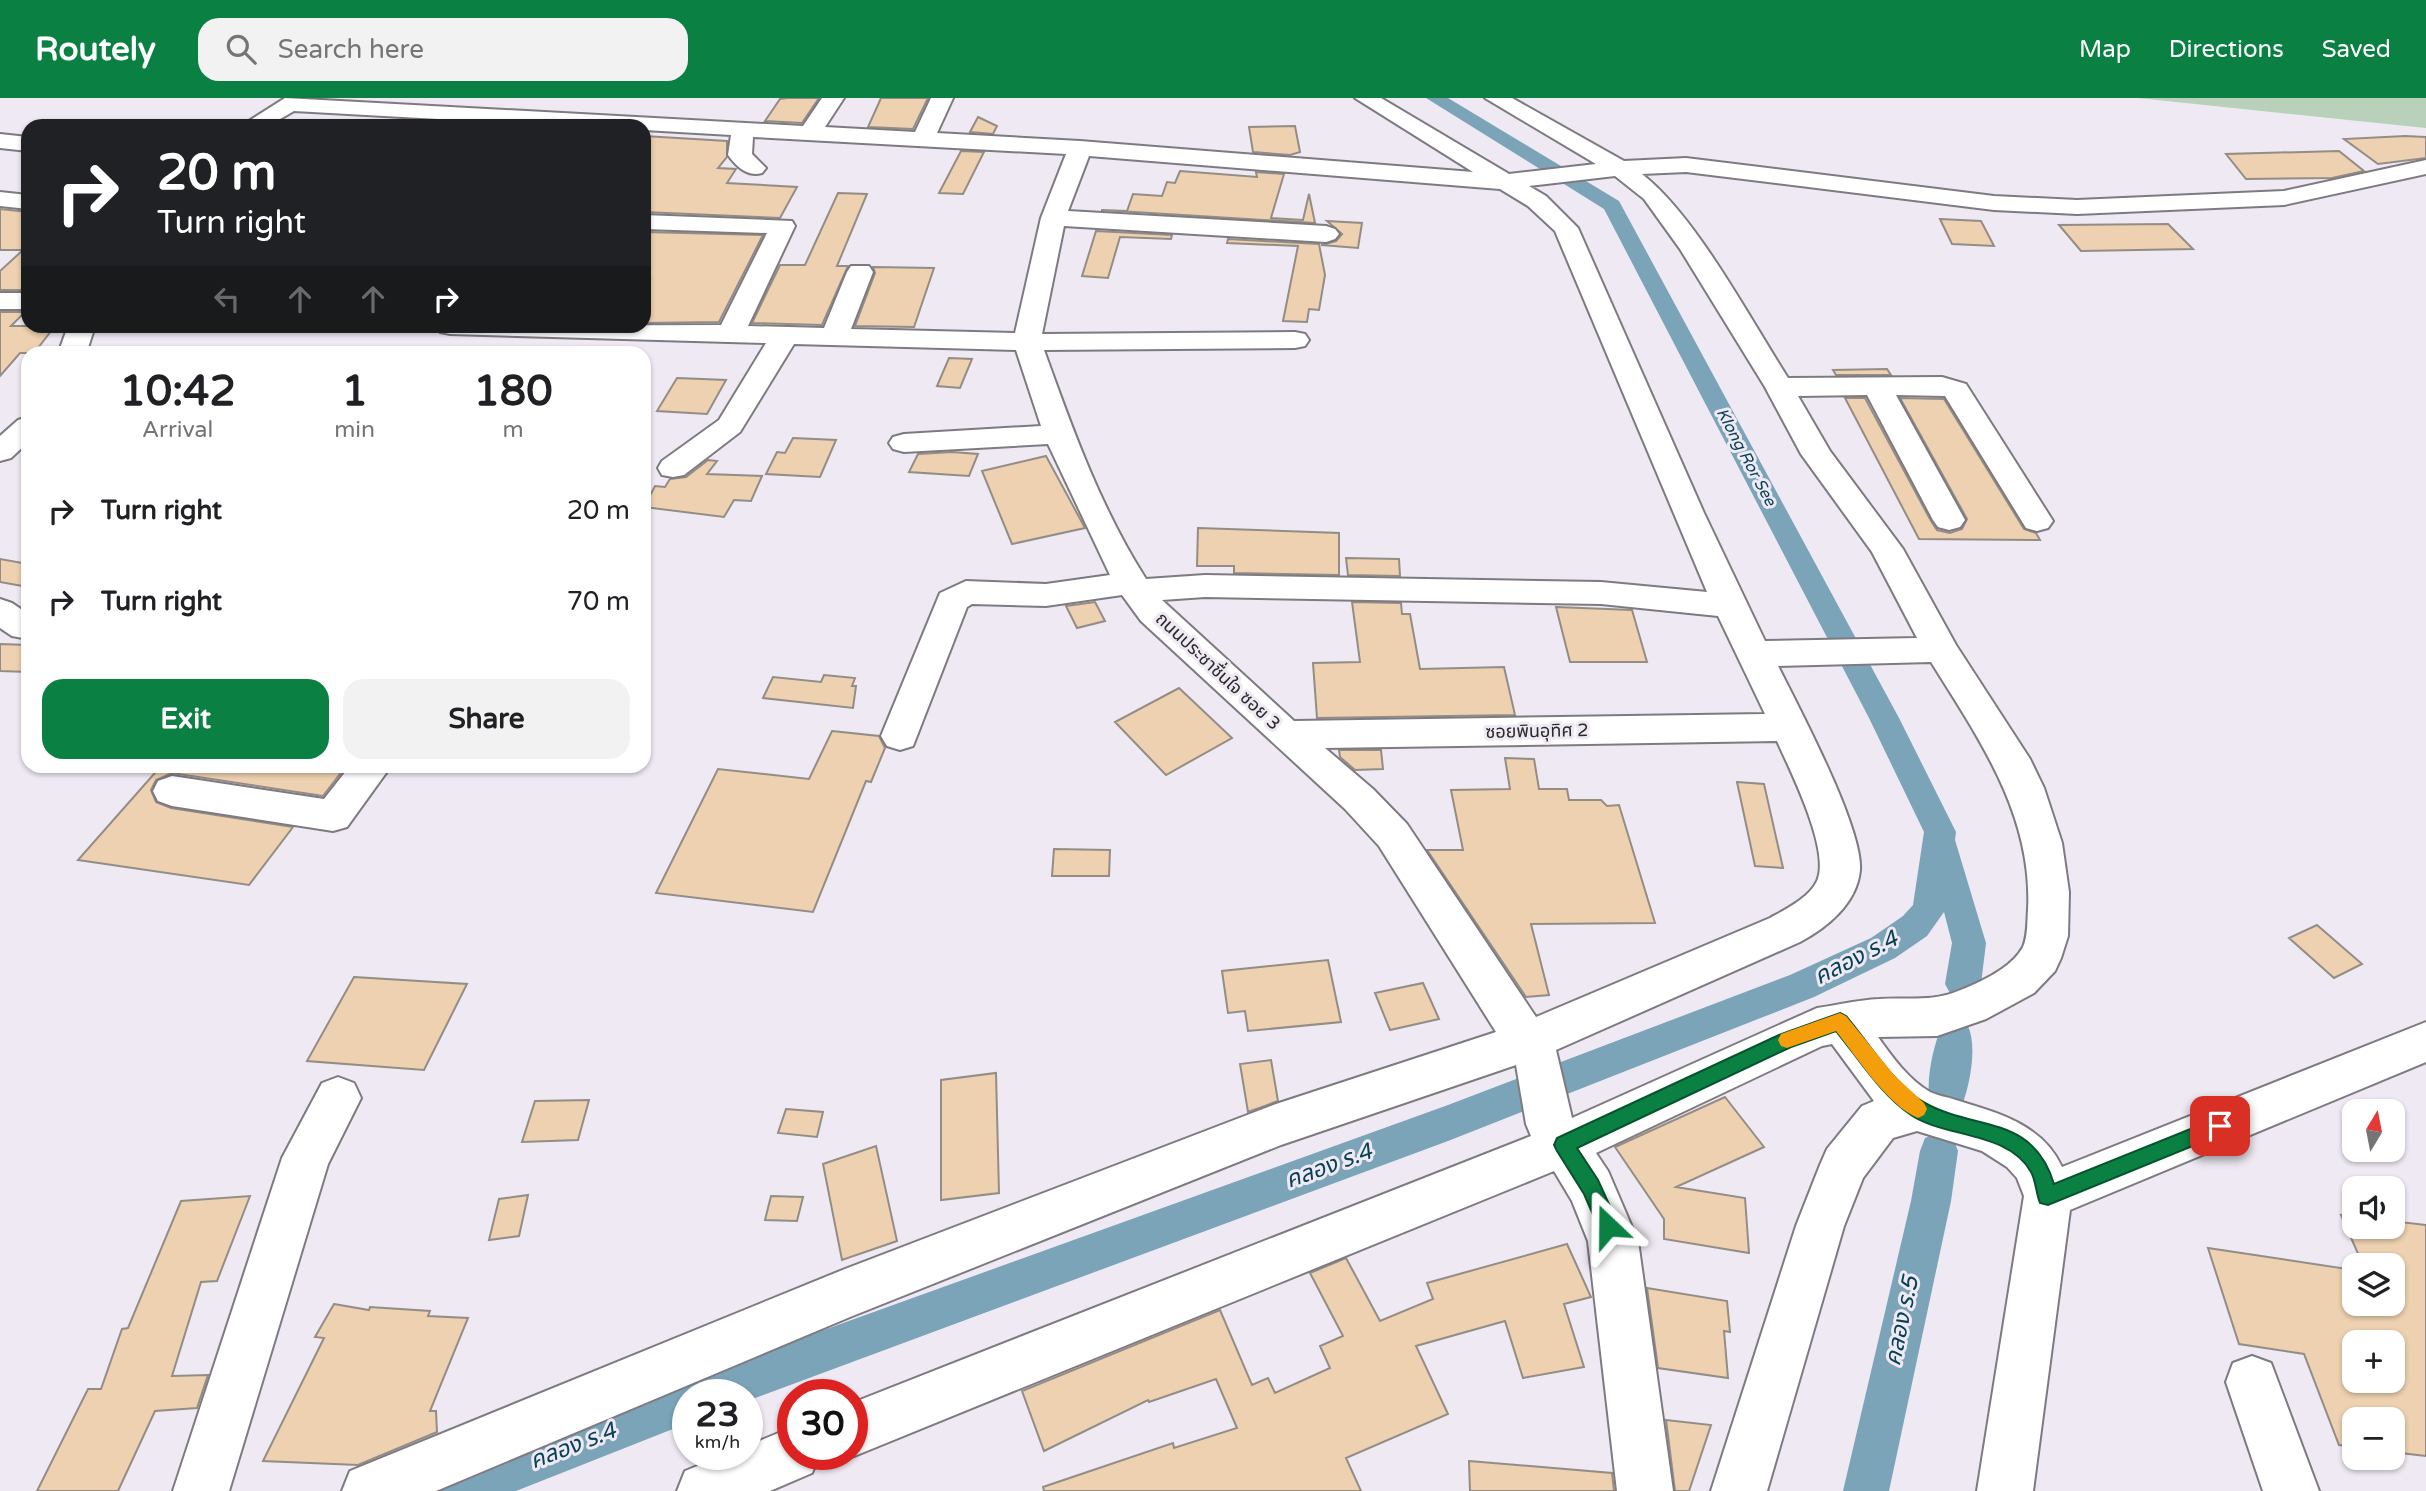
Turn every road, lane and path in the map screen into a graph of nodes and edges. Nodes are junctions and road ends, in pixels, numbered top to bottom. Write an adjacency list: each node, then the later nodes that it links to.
1 (833, 98): 10 (street)
2 (942, 98): 11 (street)
3 (1366, 98): 18 (street)
4 (1496, 98): 17 (street)
5 (295, 101): 6 (street); 7 (street)
6 (264, 119)
7 (552, 119)
8 (651, 125): 9 (street)
9 (741, 130): 10 (street); 16 (street)
10 (810, 133): 11 (street)
11 (923, 140): 14 (street)
12 (0, 141): 13 (street)
13 (21, 143)
14 (1080, 148): 18 (street); 21 (street, ถนนประชาชื่นใจ ซอย 3)
15 (2426, 167): 17 (street)
16 (754, 168)
17 (1614, 169): 18 (street); 33 (street)
18 (1513, 182): 43 (street)
19 (0, 200): 20 (street)
20 (21, 202)
21 (1053, 218): 23 (street); 32 (street, ถนนประชาชื่นใจ ซอย 3)
22 (651, 222): 28 (street)
23 (1326, 234)
24 (860, 272): 30 (street)
25 (0, 301): 26 (street)
26 (21, 301)
27 (651, 331): 28 (street)
28 (730, 334): 29 (street)
29 (785, 335): 30 (street); 39 (street)
30 (835, 337): 32 (street)
31 (1295, 340): 32 (street)
32 (1027, 342): 36 (street, ถนนประชาชื่นใจ ซอย 3)
33 (1779, 387): 34 (street); 44 (street)
34 (1877, 387): 40 (street); 41 (street)
35 (21, 434): 38 (street)
36 (1059, 435): 37 (street); 42 (street, ถนนประชาชื่นใจ ซอย 3)
37 (904, 443)
38 (0, 452)
39 (673, 468)
40 (1949, 520)
41 (2036, 521)
42 (1135, 587): 43 (street); 47 (street, ถนนประชาชื่นใจ ซอย 3); 48 (street)
43 (1731, 606): 45 (street)
44 (1941, 650): 45 (street); 51 (street)
45 (1754, 654): 46 (street)
46 (1787, 727): 47 (street, ซอยพินอุทิศ 2); 53 (street)
47 (1287, 735): 53 (street, ถนนประชาชื่นใจ ซอย 3)
48 (900, 736)
49 (367, 773): 50 (street)
50 (172, 791)
51 (1840, 1021): 55 (street); 56 (street)
52 (2426, 1042): 57 (street)
53 (1531, 1049): 56 (street); 62 (street)
54 (338, 1098): 61 (street)
55 (1919, 1110): 57 (street); 65 (street)
56 (1557, 1134): 59 (street); 64 (street)
57 (2048, 1196): 66 (street)
58 (2252, 1382): 67 (street)
59 (868, 1423)
60 (777, 1461): 63 (street)
61 (201, 1491)
62 (370, 1491)
63 (705, 1491)
64 (1645, 1491)
65 (1739, 1491)
66 (2006, 1491)
67 (2291, 1491)

